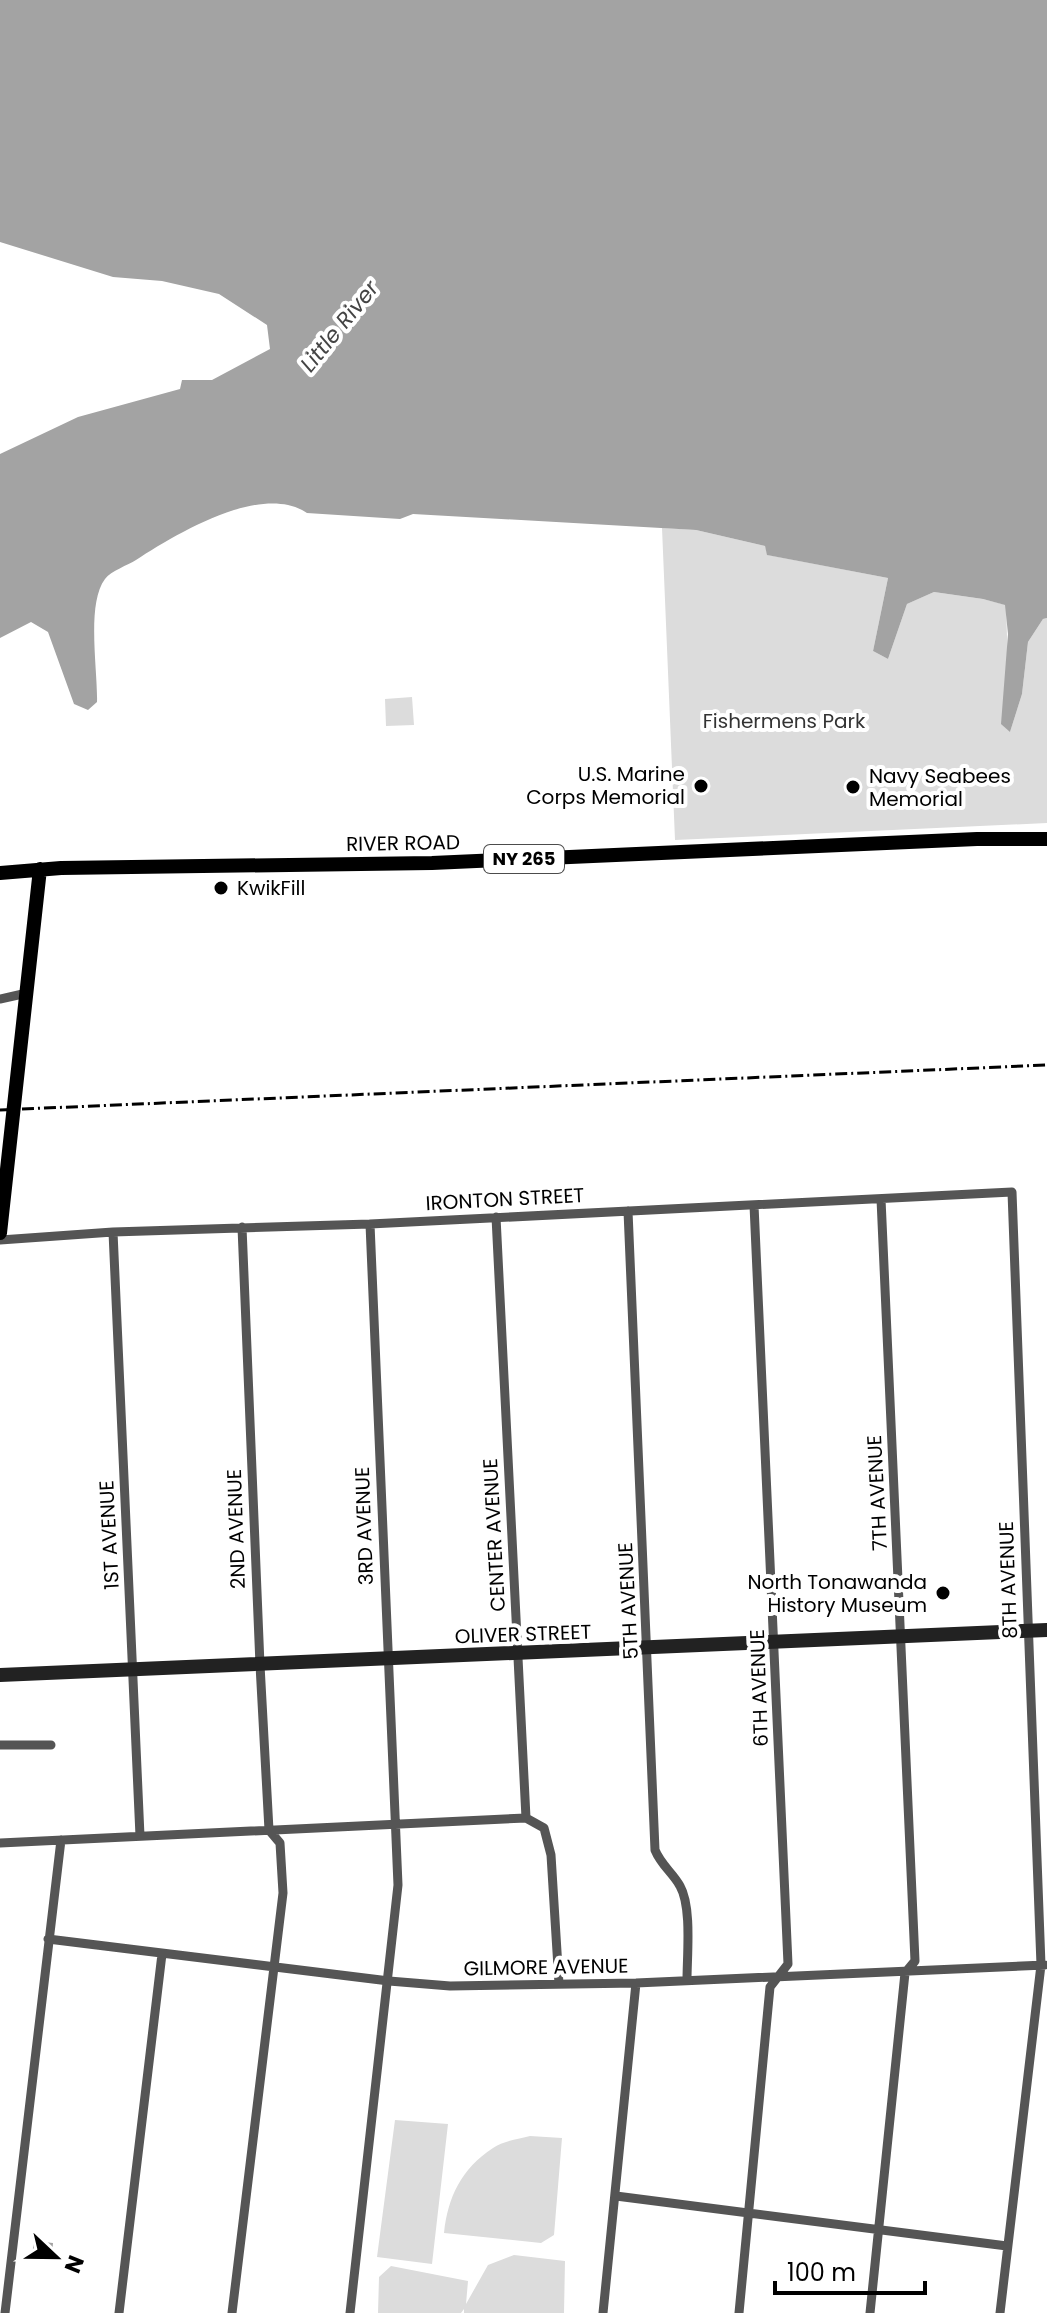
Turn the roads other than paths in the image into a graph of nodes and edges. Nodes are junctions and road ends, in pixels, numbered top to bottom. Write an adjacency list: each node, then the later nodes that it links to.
1 (1047, 839): 2 (main road, RIVER ROAD / NY 265)
2 (40, 869): 3 (main road, RIVER ROAD / NY 265); 4 (main road)
3 (0, 873)
4 (27, 993): 5 (street); 14 (main road)
5 (0, 999)
6 (1012, 1192): 7 (street, IRONTON STREET); 17 (street, 8TH AVENUE)
7 (881, 1199): 8 (street, IRONTON STREET); 18 (street, 7TH AVENUE)
8 (754, 1205): 9 (street, IRONTON STREET); 19 (street, 6TH AVENUE)
9 (628, 1211): 10 (street, IRONTON STREET); 20 (street, 5TH AVENUE)
10 (496, 1217): 11 (street, IRONTON STREET); 21 (street, CENTER AVENUE)
11 (370, 1224): 12 (street, IRONTON STREET); 22 (street, 3RD AVENUE)
12 (242, 1227): 13 (street, IRONTON STREET); 23 (street, 2ND AVENUE)
13 (113, 1232): 15 (street, IRONTON STREET); 24 (street, 1ST AVENUE)
14 (0, 1233)
15 (0, 1240)
16 (1047, 1630): 17 (main road, OLIVER STREET)
17 (1028, 1631): 18 (main road, OLIVER STREET); 36 (street, 8TH AVENUE)
18 (902, 1638): 19 (main road, OLIVER STREET); 38 (street, 7TH AVENUE)
19 (775, 1642): 20 (main road, OLIVER STREET); 39 (street, 6TH AVENUE)
20 (648, 1649): 21 (main road, OLIVER STREET); 40 (street, 5TH AVENUE)
21 (517, 1654): 22 (main road, OLIVER STREET); 28 (street, CENTER AVENUE)
22 (387, 1659): 23 (main road, OLIVER STREET); 29 (street, 3RD AVENUE)
23 (260, 1665): 24 (main road, OLIVER STREET); 30 (street, 2ND AVENUE)
24 (133, 1670): 25 (main road, OLIVER STREET); 31 (street, 1ST AVENUE)
25 (0, 1675)
26 (0, 1745): 27 (street)
27 (51, 1745)
28 (526, 1818): 29 (street); 43 (street)
29 (396, 1826): 30 (street); 41 (street, 3RD AVENUE)
30 (269, 1830): 31 (street); 37 (street, 2ND AVENUE)
31 (140, 1836): 32 (street)
32 (61, 1840): 33 (street); 34 (street)
33 (0, 1843)
34 (48, 1939): 35 (street, GILMORE AVENUE); 48 (street)
35 (162, 1954): 37 (street, GILMORE AVENUE); 49 (street)
36 (1044, 1965): 38 (street, GILMORE AVENUE); 47 (street, 8TH AVENUE)
37 (275, 1967): 41 (street, GILMORE AVENUE); 50 (street, 2ND AVENUE)
38 (905, 1973): 39 (street, GILMORE AVENUE); 46 (street, 7TH AVENUE)
39 (780, 1975): 40 (street, GILMORE AVENUE); 45 (street, 6TH AVENUE)
40 (687, 1980): 42 (street, GILMORE AVENUE)
41 (389, 1981): 43 (street, GILMORE AVENUE); 51 (street, 3RD AVENUE)
42 (636, 1983): 43 (street, GILMORE AVENUE); 44 (street)
43 (559, 1984)
44 (616, 2196): 45 (street); 52 (street)
45 (750, 2214): 46 (street); 53 (street, 6TH AVENUE)
46 (879, 2229): 47 (street); 54 (street, 7TH AVENUE)
47 (1007, 2246): 55 (street, 8TH AVENUE)
48 (5, 2313)
49 (119, 2313)
50 (232, 2313)
51 (350, 2313)
52 (603, 2313)
53 (739, 2313)
54 (870, 2313)
55 (1000, 2313)

